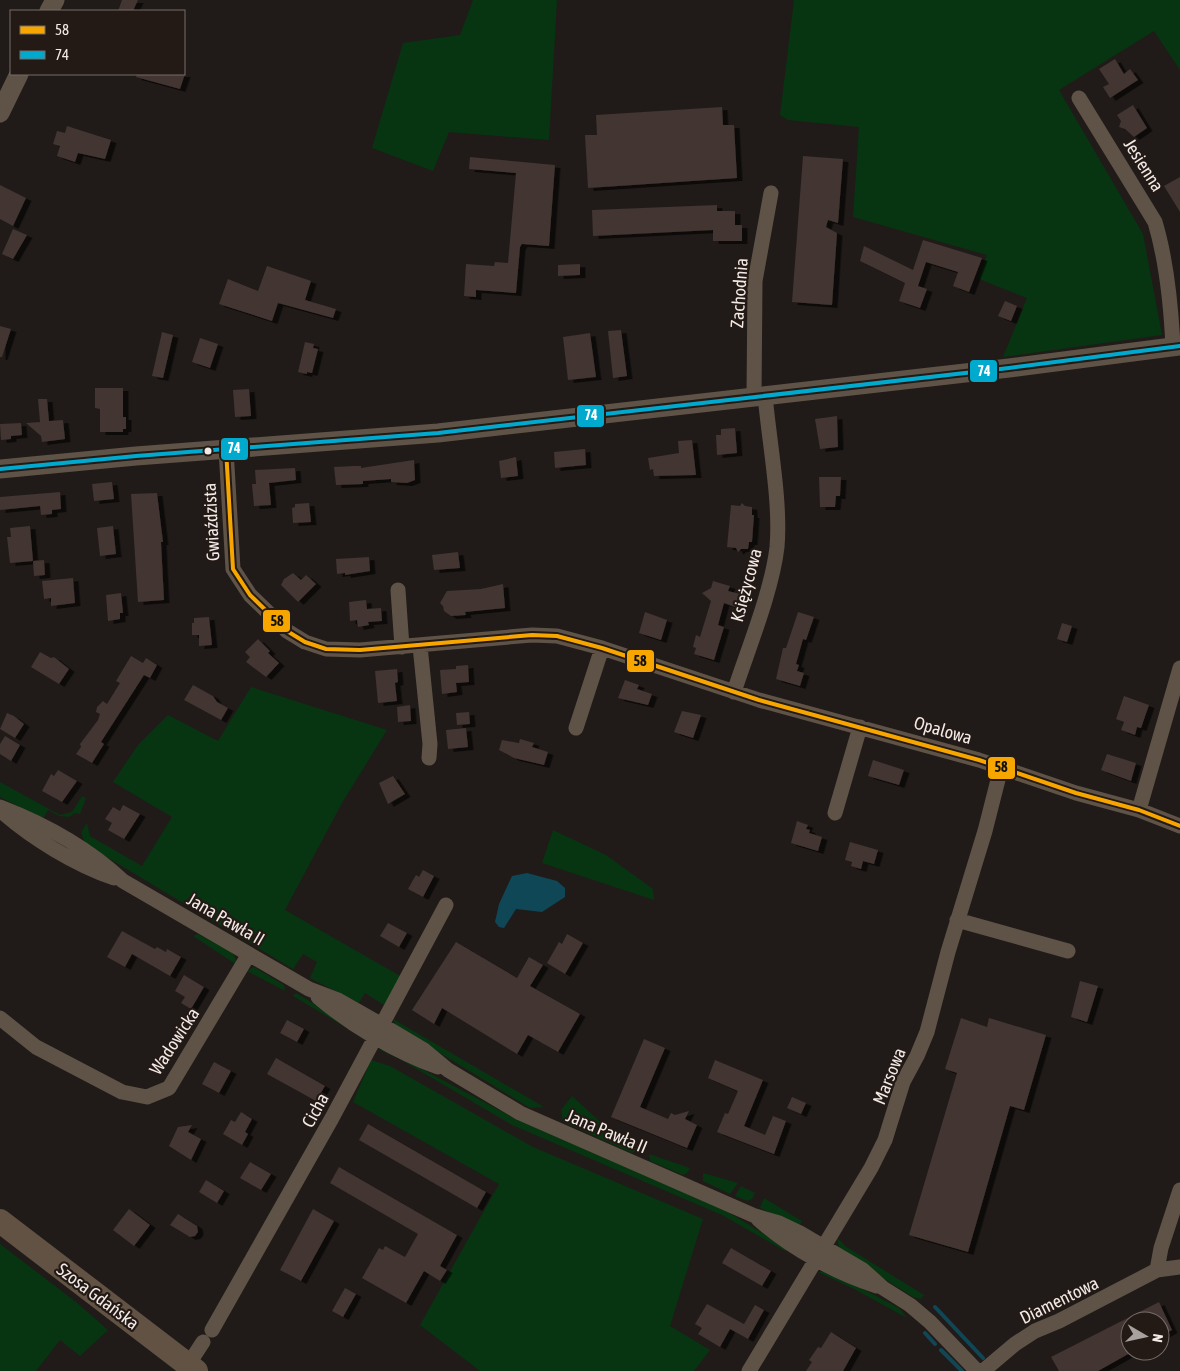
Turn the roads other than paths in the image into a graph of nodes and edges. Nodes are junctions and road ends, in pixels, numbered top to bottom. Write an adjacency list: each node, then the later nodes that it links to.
1 (19, 75): 3 (street)
2 (1080, 98): 5 (street, Jesienna)
3 (0, 113)
4 (771, 193): 6 (street, Zachodnia)
5 (1177, 346): 6 (street)
6 (759, 396): 7 (street); 14 (street, Księżycowa)
7 (226, 449): 8 (street); 11 (street, Gwiaździsta)
8 (0, 470)
9 (398, 590): 11 (street)
10 (420, 646): 11 (street, Gwiaździsta); 12 (street, Gwiaździsta); 17 (street)
11 (402, 647)
12 (602, 648): 14 (street, Gwiaździsta); 16 (street)
13 (1180, 668): 20 (street)
14 (734, 692): 15 (street, Opalowa)
15 (860, 727): 18 (street, Opalowa); 21 (street)
16 (576, 728)
17 (429, 758)
18 (1001, 768): 20 (street, Opalowa); 24 (street, Marsowa)
19 (0, 809): 26 (street, Jana Pawła II)
20 (1139, 810): 22 (street, Opalowa)
21 (835, 813)
22 (1180, 826)
23 (446, 906): 28 (street, Cicha)
24 (958, 920): 25 (street); 31 (street, Marsowa)
25 (1068, 951)
26 (249, 954): 27 (street, Wadowicka); 28 (street, Jana Pawła II)
27 (0, 1018)
28 (379, 1030): 31 (street, Jana Pawła II); 34 (street, Cicha)
29 (1180, 1190): 33 (street)
30 (0, 1221): 34 (main road, Szosa Gdańska)
31 (820, 1252): 35 (street, Marsowa); 36 (street, Jana Pawła II)
32 (1180, 1267): 33 (street, Diamentowa)
33 (1157, 1270): 37 (street, Diamentowa)
34 (192, 1368)
35 (749, 1371)
36 (977, 1371)
37 (983, 1371)

